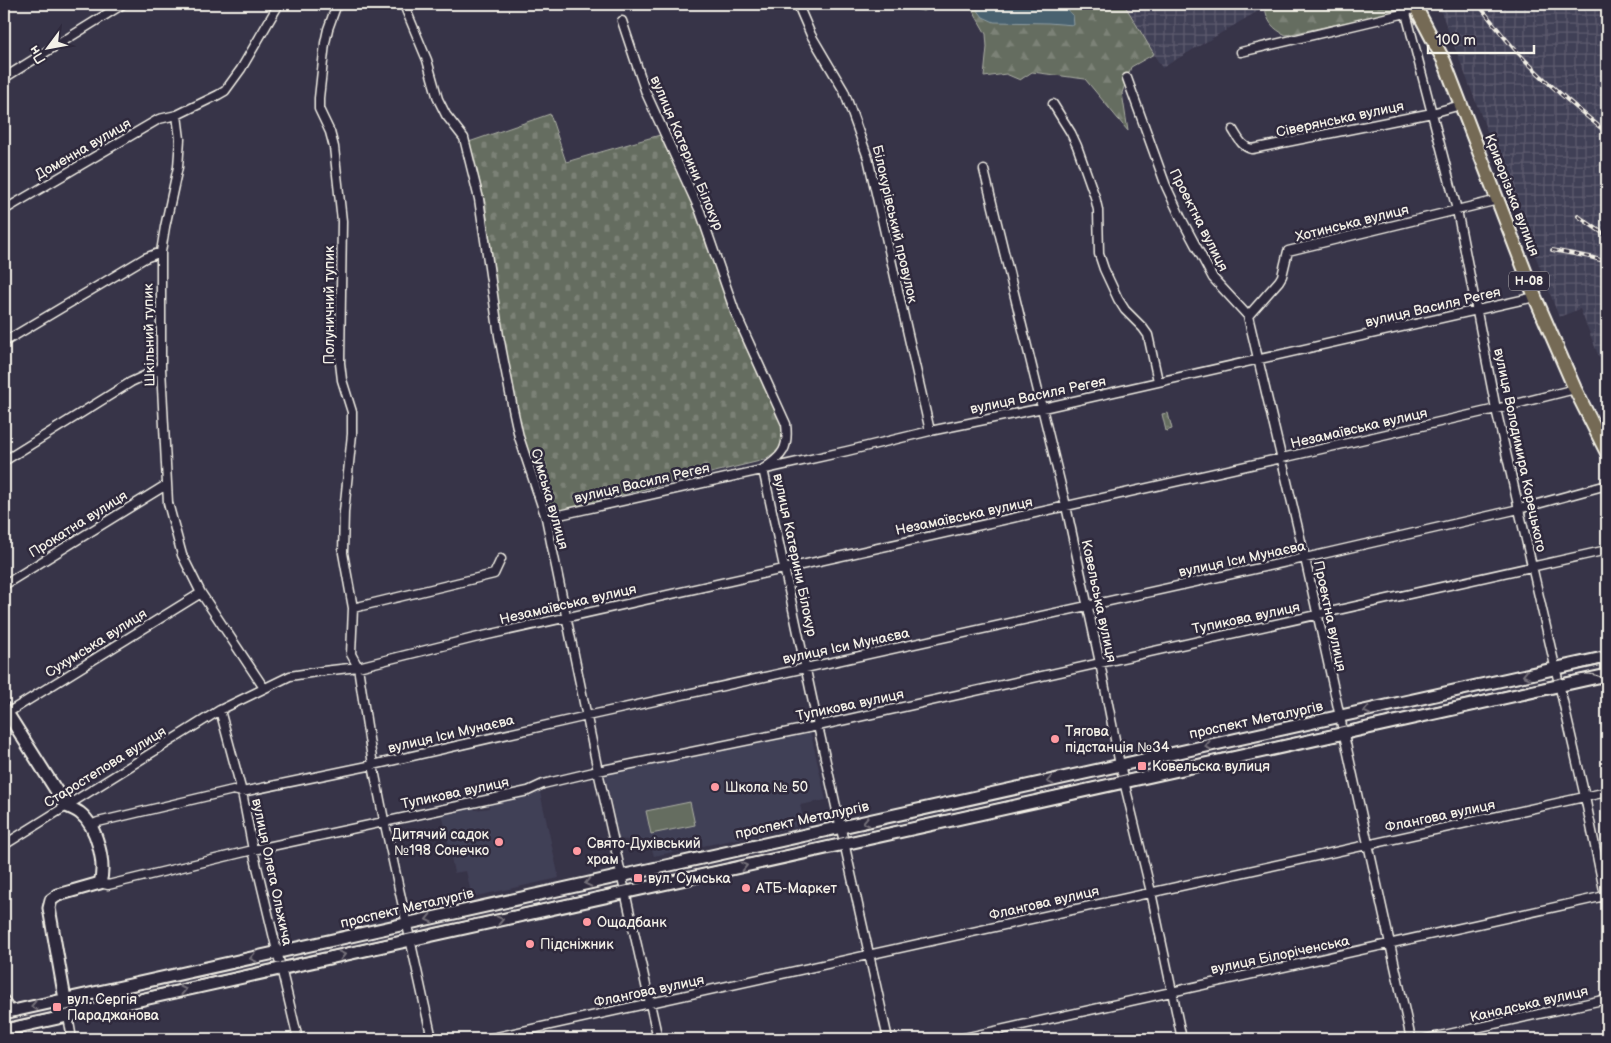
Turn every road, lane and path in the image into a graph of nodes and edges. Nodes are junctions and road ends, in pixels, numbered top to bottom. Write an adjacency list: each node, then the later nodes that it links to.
1 (123, 4): 9 (street)
2 (279, 4): 14 (street)
3 (337, 4): 49 (street, Полуничний тупик)
4 (404, 5): 40 (street, Сумська вулиця)
5 (798, 5): 31 (street, Білокурівський провулок)
6 (1412, 8): 8 (street); 12 (main road, Криворізька вулиця / Н-08); 13 (street, вулиця Володимира Корецького)
7 (622, 21): 35 (street, вулиця Катерини Білокур)
8 (1241, 52)
9 (4, 78)
10 (1127, 78): 23 (street, Проектна вулиця)
11 (1053, 104): 27 (street)
12 (1461, 105): 13 (street, Сіверянська вулиця); 17 (main road, Криворізька вулиця / Н-08)
13 (1432, 113): 15 (street, Сіверянська вулиця); 19 (street, вулиця Володимира Корецького)
14 (177, 115): 18 (street, Доменна вулиця); 20 (street, Шкільний тупик)
15 (1233, 130)
16 (984, 170): 29 (street, Ковельська вулиця)
17 (1498, 200): 19 (street, Хотинська вулиця); 21 (main road, Криворізька вулиця / Н-08)
18 (4, 210)
19 (1457, 210): 22 (street, вулиця Володимира Корецького); 23 (street, Хотинська вулиця)
20 (161, 252): 24 (street); 26 (street, Шкільний тупик)
21 (1535, 297): 22 (street, вулиця Василя Регея); 28 (main road, Криворізька вулиця / Н-08)
22 (1478, 310): 25 (street, вулиця Василя Регея); 30 (street, вулиця Володимира Корецького)
23 (1248, 316): 25 (street, Проектна вулиця)
24 (4, 342)
25 (1258, 359): 27 (street, вулиця Василя Регея); 33 (street, Проектна вулиця)
26 (161, 368): 34 (street); 36 (street, Шкільний тупик)
27 (1158, 381): 29 (street, вулиця Василя Регея)
28 (1575, 388): 30 (street, Незамаївська вулиця); 32 (main road, Криворізька вулиця / Н-08)
29 (1043, 408): 31 (street, вулиця Василя Регея); 38 (street, Ковельська вулиця)
30 (1496, 409): 33 (street, Незамаївська вулиця); 39 (street, вулиця Володимира Корецького)
31 (930, 431): 35 (street, вулиця Василя Регея)
32 (1607, 453)
33 (1282, 458): 38 (street, Незамаївська вулиця); 42 (street, Проектна вулиця)
34 (4, 461)
35 (763, 469): 40 (street, вулиця Василя Регея); 45 (street, вулиця Катерини Білокур)
36 (166, 485): 46 (street, Прокатна вулиця); 47 (street, Шкільний тупик)
37 (1607, 485): 39 (street, вулиця Іси Мунаєва)
38 (1066, 506): 45 (street, Незамаївська вулиця); 48 (street, Ковельська вулиця)
39 (1520, 509): 42 (street, вулиця Іси Мунаєва); 44 (street, вулиця Володимира Корецького)
40 (546, 518): 51 (street, Сумська вулиця)
41 (1607, 550): 44 (street, Тупикова вулиця)
42 (1305, 558): 48 (street, вулиця Іси Мунаєва); 50 (street, Проектна вулиця)
43 (501, 559): 49 (street)
44 (1533, 567): 50 (street, Тупикова вулиця); 56 (street, вулиця Володимира Корецького)
45 (785, 568): 51 (street, Незамаївська вулиця); 55 (street, вулиця Катерини Білокур)
46 (4, 585)
47 (201, 592): 59 (street, Шкільний тупик); 61 (street, Сухумська вулиця)
48 (1087, 606): 53 (street, Ковельська вулиця); 55 (street, вулиця Іси Мунаєва)
49 (353, 608): 54 (street, Полуничний тупик)
50 (1317, 615): 53 (street, Тупикова вулиця); 63 (street, Проектна вулиця)
51 (568, 617): 54 (street, Незамаївська вулиця); 62 (street, Сумська вулиця)
52 (1607, 657): 56 (main road, проспект Металургів)
53 (1100, 663): 64 (street, Тупикова вулиця); 67 (street, Ковельська вулиця)
54 (358, 667): 59 (street, Незамаївська вулиця); 66 (street, Полуничний тупик)
55 (806, 668): 62 (street, вулиця Іси Мунаєва); 64 (street, вулиця Катерини Білокур)
56 (1555, 669): 58 (street, вулиця Володимира Корецького); 63 (main road, проспект Металургів, one-way to 63)
57 (1607, 675): 58 (main road)
58 (1558, 685): 65 (main road); 72 (street, вулиця Володимира Корецького)
59 (264, 688): 60 (street, Старостепова вулиця)
60 (220, 710): 70 (street, вулиця Олега Ольжича); 73 (street, Старостепова вулиця)
61 (5, 712): 73 (main road)
62 (587, 716): 66 (street, вулиця Іси Мунаєва); 68 (street, Сумська вулиця)
63 (1340, 717): 65 (street, Проектна вулиця); 67 (main road, проспект Металургів, one-way to 67)
64 (818, 726): 68 (street, Тупикова вулиця); 76 (street, вулиця Катерини Білокур)
65 (1343, 732): 69 (main road); 78 (street, Проектна вулиця)
66 (373, 765): 70 (street, вулиця Іси Мунаєва); 74 (street, Полуничний тупик)
67 (1120, 765): 69 (street, Ковельська вулиця); 76 (main road, проспект Металургів, one-way to 76)
68 (598, 771): 74 (street, Тупикова вулиця); 81 (street, Сумська вулиця)
69 (1124, 781): 77 (main road); 84 (street, Ковельська вулиця)
70 (242, 792): 75 (street, вулиця Іси Мунаєва); 80 (street, вулиця Олега Ольжича)
71 (1607, 792): 72 (street, Флангова вулиця)
72 (1585, 797): 78 (street, Флангова вулиця); 85 (street, вулиця Володимира Корецького)
73 (66, 806): 75 (main road); 79 (street, Старостепова вулиця)
74 (384, 820): 80 (street, Тупикова вулиця); 87 (street, Полуничний тупик)
75 (91, 825): 82 (main road)
76 (840, 827): 77 (street, вулиця Катерини Білокур); 81 (main road, проспект Металургів)
77 (844, 844): 83 (main road, one-way to 77); 91 (street, вулиця Катерини Білокур)
78 (1368, 844): 84 (street, Флангова вулиця); 89 (street, Проектна вулиця)
79 (4, 845)
80 (253, 850): 82 (street, Тупикова вулиця); 90 (street, вулиця Олега Ольжича)
81 (622, 876): 83 (street, Сумська вулиця); 87 (main road, проспект Металургів, one-way to 87)
82 (100, 883): 96 (main road)
83 (625, 892): 88 (main road, one-way to 83); 97 (street, Сумська вулиця)
84 (1151, 892): 91 (street, Флангова вулиця); 93 (street, Ковельська вулиця)
85 (1605, 896): 86 (street, вулиця Володимира Корецького); 89 (street, вулиця Білоріченська)
86 (1607, 905)
87 (406, 924): 88 (street, Полуничний тупик); 90 (main road, проспект Металургів)
88 (410, 940): 92 (main road, one-way to 88); 103 (street, Полуничний тупик)
89 (1391, 943): 93 (street, вулиця Білоріченська); 109 (street, Проектна вулиця)
90 (277, 952): 92 (street, вулиця Олега Ольжича); 96 (main road, проспект Металургів, one-way to 96)
91 (870, 956): 97 (street, Флангова вулиця); 106 (street, вулиця Катерини Білокур)
92 (281, 968): 99 (main road, one-way to 92); 102 (street, вулиця Олега Ольжича)
93 (1172, 992): 107 (street, вулиця Білоріченська); 108 (street, Ковельська вулиця)
94 (4, 999): 98 (street)
95 (1607, 999): 110 (street, Канадська вулиця)
96 (65, 1000): 98 (main road, проспект Металургів, one-way to 98); 99 (street)
97 (650, 1003): 104 (street, Флангова вулиця); 105 (street, Сумська вулиця)
98 (7, 1012)
99 (67, 1016): 100 (main road); 101 (street)
100 (4, 1030)
101 (72, 1039)
102 (298, 1039)
103 (432, 1039)
104 (487, 1039)
105 (658, 1039)
106 (888, 1039)
107 (960, 1039)
108 (1182, 1039)
109 (1411, 1039)
110 (1426, 1039)

